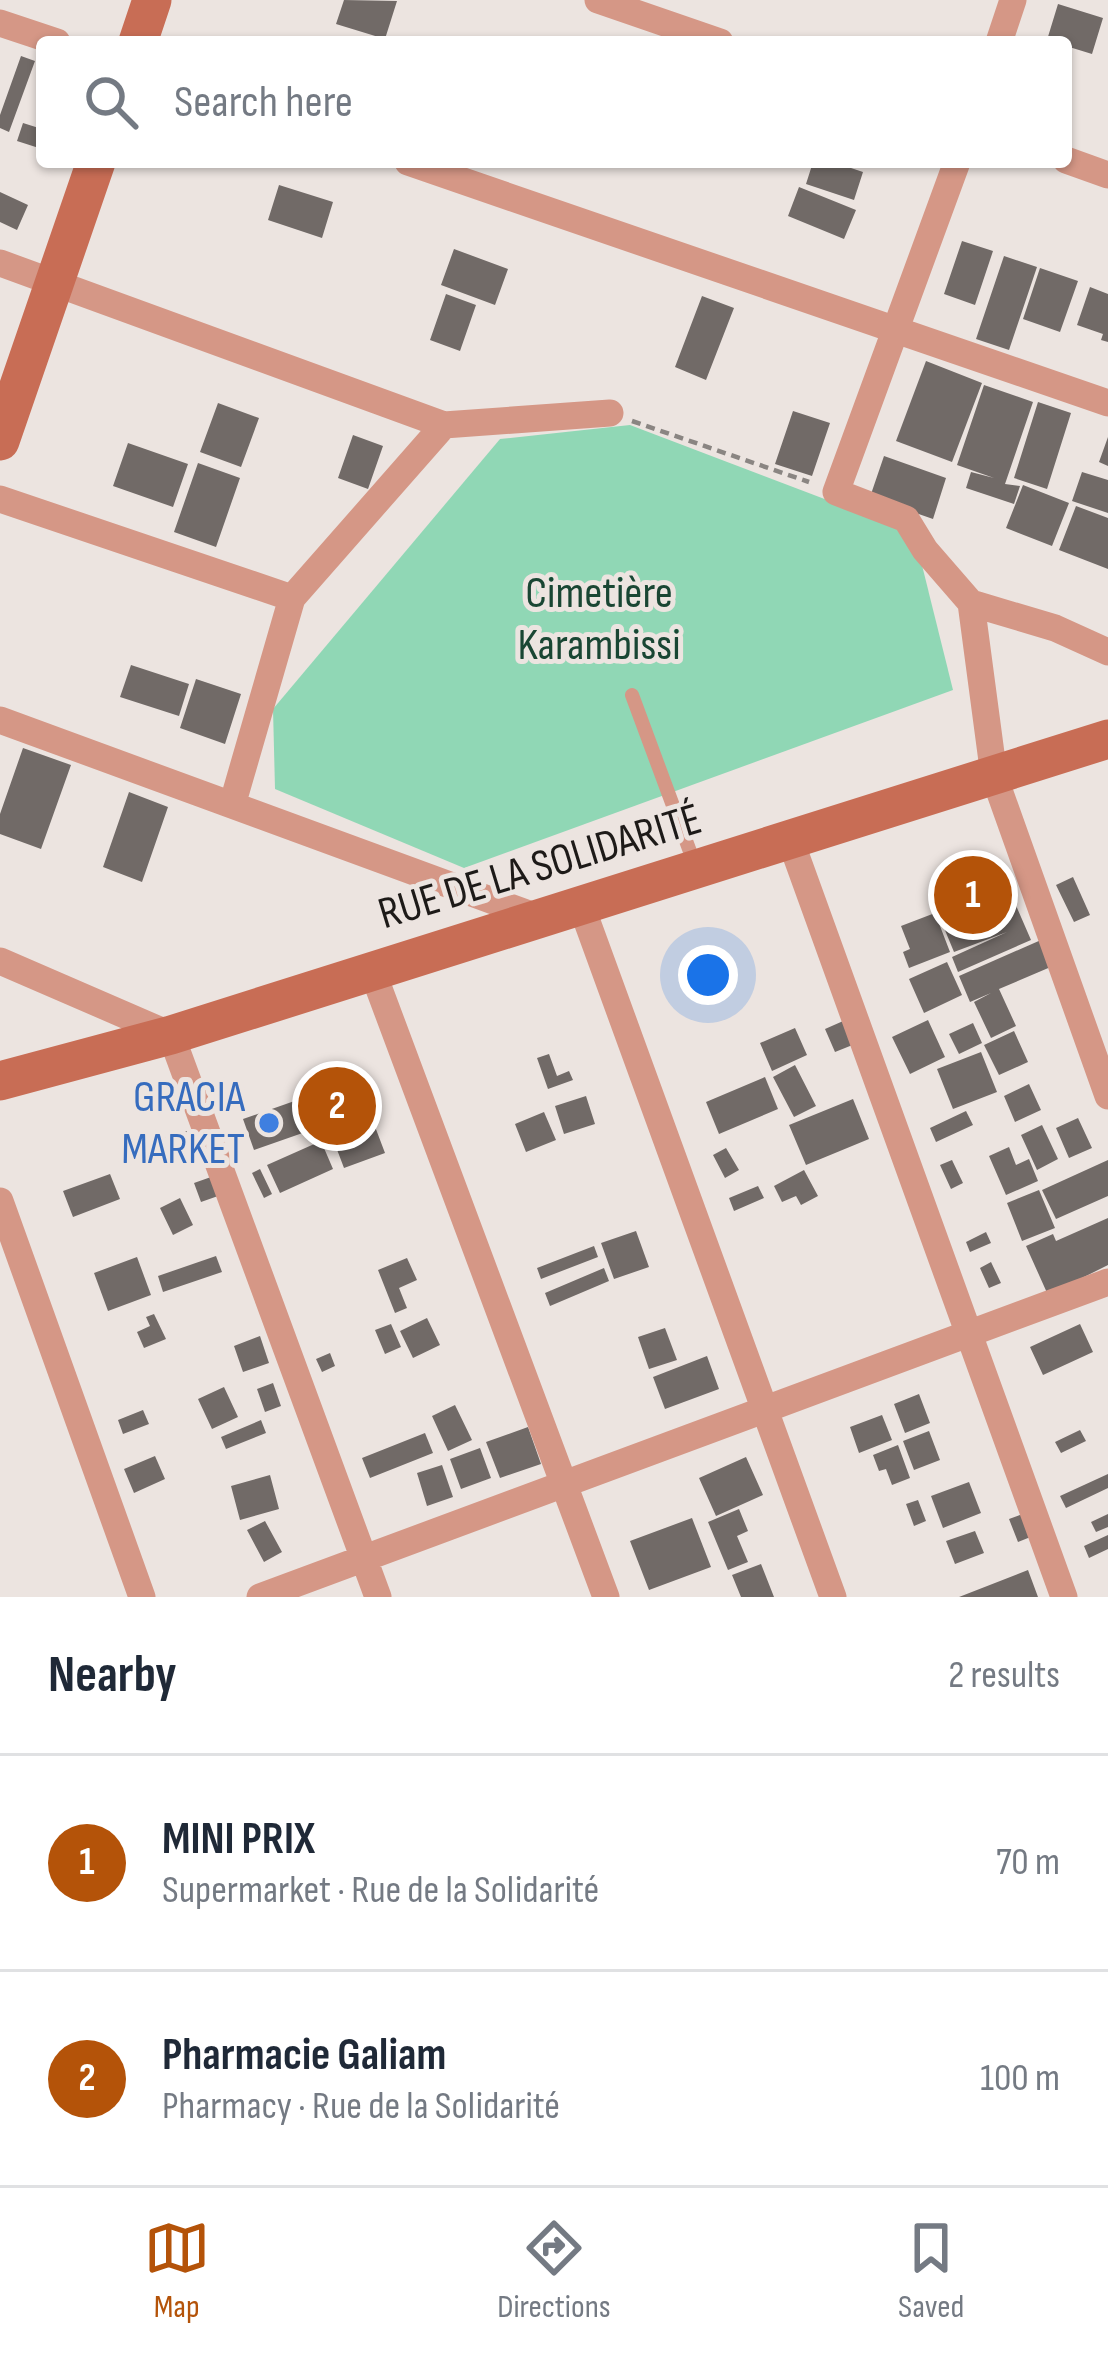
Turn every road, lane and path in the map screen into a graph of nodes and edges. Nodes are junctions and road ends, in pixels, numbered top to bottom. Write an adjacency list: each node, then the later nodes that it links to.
1 (152, 0): 6 (street)
2 (598, 0): 7 (street)
3 (1013, 0): 8 (street)
4 (0, 23): 5 (street)
5 (39, 36)
6 (140, 36)
7 (703, 36)
8 (1001, 36)
9 (1072, 162): 13 (street)
10 (94, 168): 15 (street)
11 (426, 168): 16 (street)
12 (955, 168): 16 (street)
13 (1108, 175)
14 (0, 263): 15 (street)
15 (55, 282): 19 (street); 20 (street)
16 (898, 330): 17 (street); 21 (street)
17 (1108, 403)
18 (610, 413): 19 (street); 21 (path)
19 (444, 424): 23 (street)
20 (0, 441)
21 (836, 492): 24 (street)
22 (0, 499): 23 (street)
23 (292, 598): 30 (street)
24 (971, 603): 25 (street); 29 (street)
25 (1108, 652)
26 (632, 695): 32 (lane)
27 (0, 720): 30 (street)
28 (1108, 739): 29 (street, RUE DE LA SOLIDARITÉ)
29 (994, 776): 31 (street, RUE DE LA SOLIDARITÉ); 39 (street)
30 (233, 802): 34 (street)
31 (790, 839): 32 (street, RUE DE LA SOLIDARITÉ); 42 (street)
32 (696, 869): 33 (street, RUE DE LA SOLIDARITÉ)
33 (581, 905): 34 (street, RUE DE LA SOLIDARITÉ); 43 (street)
34 (537, 917): 36 (street, RUE DE LA SOLIDARITÉ)
35 (0, 961): 37 (street)
36 (372, 970): 37 (street, RUE DE LA SOLIDARITÉ); 44 (street)
37 (171, 1034): 38 (street, RUE DE LA SOLIDARITÉ); 45 (street)
38 (0, 1082)
39 (1108, 1096)
40 (0, 1201): 46 (street)
41 (1108, 1282): 42 (street)
42 (967, 1333): 43 (street); 51 (street)
43 (763, 1407): 44 (street); 50 (street)
44 (564, 1484): 45 (street); 49 (street)
45 (364, 1558): 47 (street); 48 (street)
46 (142, 1597)
47 (260, 1597)
48 (379, 1597)
49 (606, 1597)
50 (833, 1597)
51 (1064, 1597)

